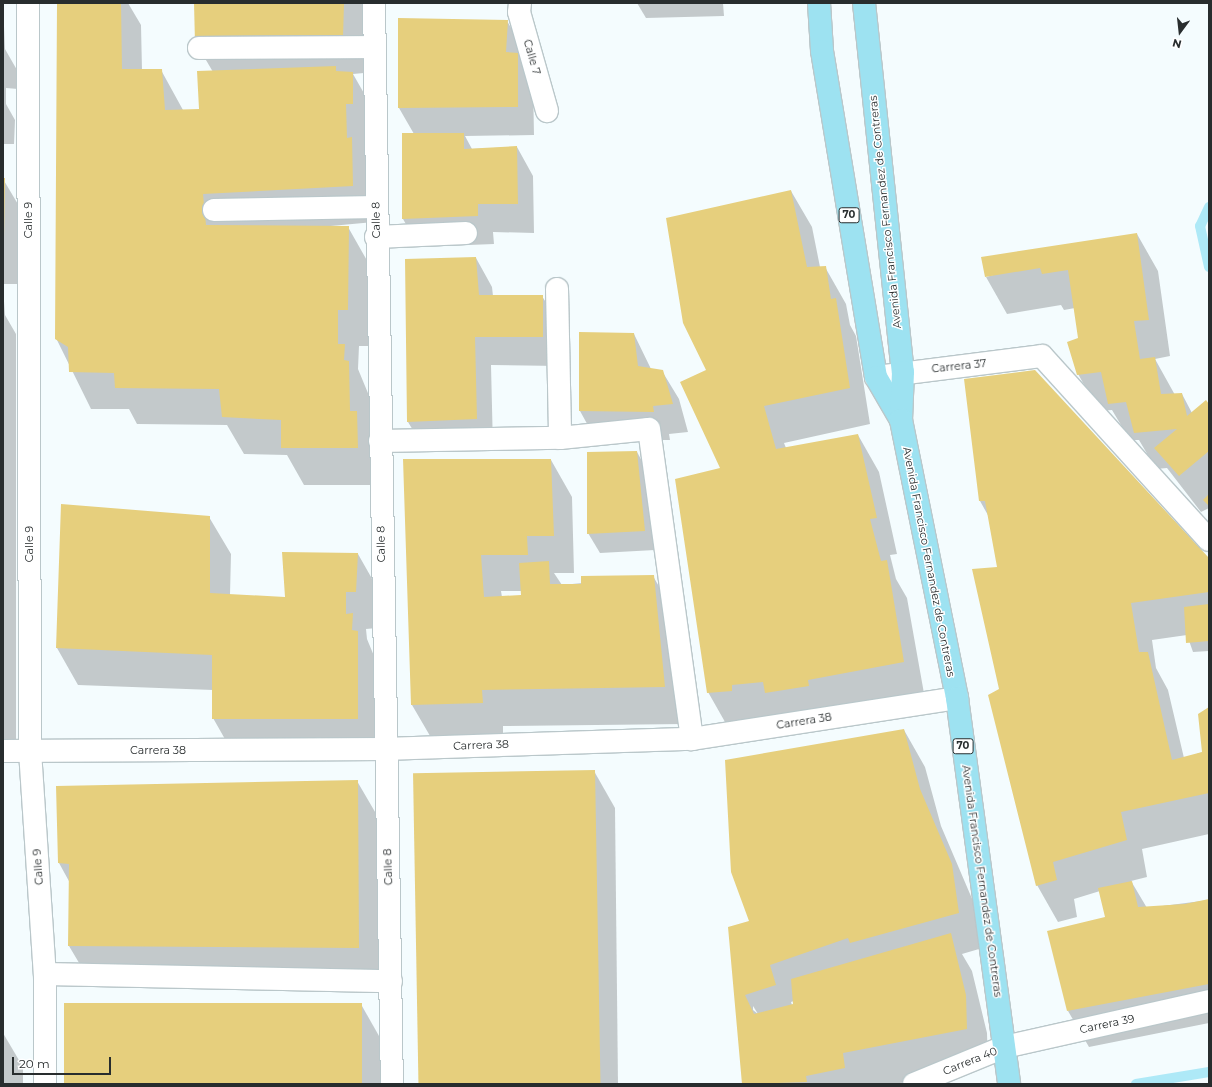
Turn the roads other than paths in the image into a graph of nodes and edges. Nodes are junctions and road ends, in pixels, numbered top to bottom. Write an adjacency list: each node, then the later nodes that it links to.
1 (28, 3): 24 (street, Calle 9)
2 (374, 3): 6 (street, Calle 8)
3 (520, 3): 8 (street, Calle 7)
4 (819, 3): 15 (main road, Avenida Francisco Fernandez de Contreras / 70)
5 (864, 3): 14 (main road, Avenida Francisco Fernandez de Contreras / 70)
6 (374, 47): 7 (street); 9 (street, Calle 8)
7 (199, 48)
8 (547, 111)
9 (376, 207): 10 (street); 12 (street, Calle 8)
10 (214, 210)
11 (466, 233): 12 (street)
12 (376, 236): 18 (street, Calle 8)
13 (557, 290): 17 (street)
14 (903, 372): 15 (street, Carrera 37); 16 (main road, Avenida Francisco Fernandez de Contreras / 70); 19 (street, Carrera 37)
15 (876, 377): 16 (main road, Avenida Francisco Fernandez de Contreras / 70)
16 (901, 420): 20 (main road, Avenida Francisco Fernandez de Contreras / 70)
17 (560, 438): 18 (street); 21 (street)
18 (380, 441): 22 (street, Calle 8)
19 (1209, 540)
20 (957, 698): 21 (street, Carrera 38); 28 (main road, Avenida Francisco Fernandez de Contreras / 70)
21 (692, 739): 22 (street, Carrera 38)
22 (384, 749): 24 (street, Carrera 38); 26 (street, Calle 8)
23 (3, 751): 24 (street, Carrera 38)
24 (30, 751): 25 (street, Calle 9)
25 (45, 974): 26 (street); 30 (street, Calle 9)
26 (391, 981): 31 (street, Calle 8)
27 (1209, 1001): 28 (street, Carrera 39)
28 (1004, 1047): 29 (main road, Avenida Francisco Fernandez de Contreras / 70); 32 (street, Carrera 40)
29 (1008, 1079)
30 (45, 1084)
31 (392, 1084)
32 (914, 1084)

